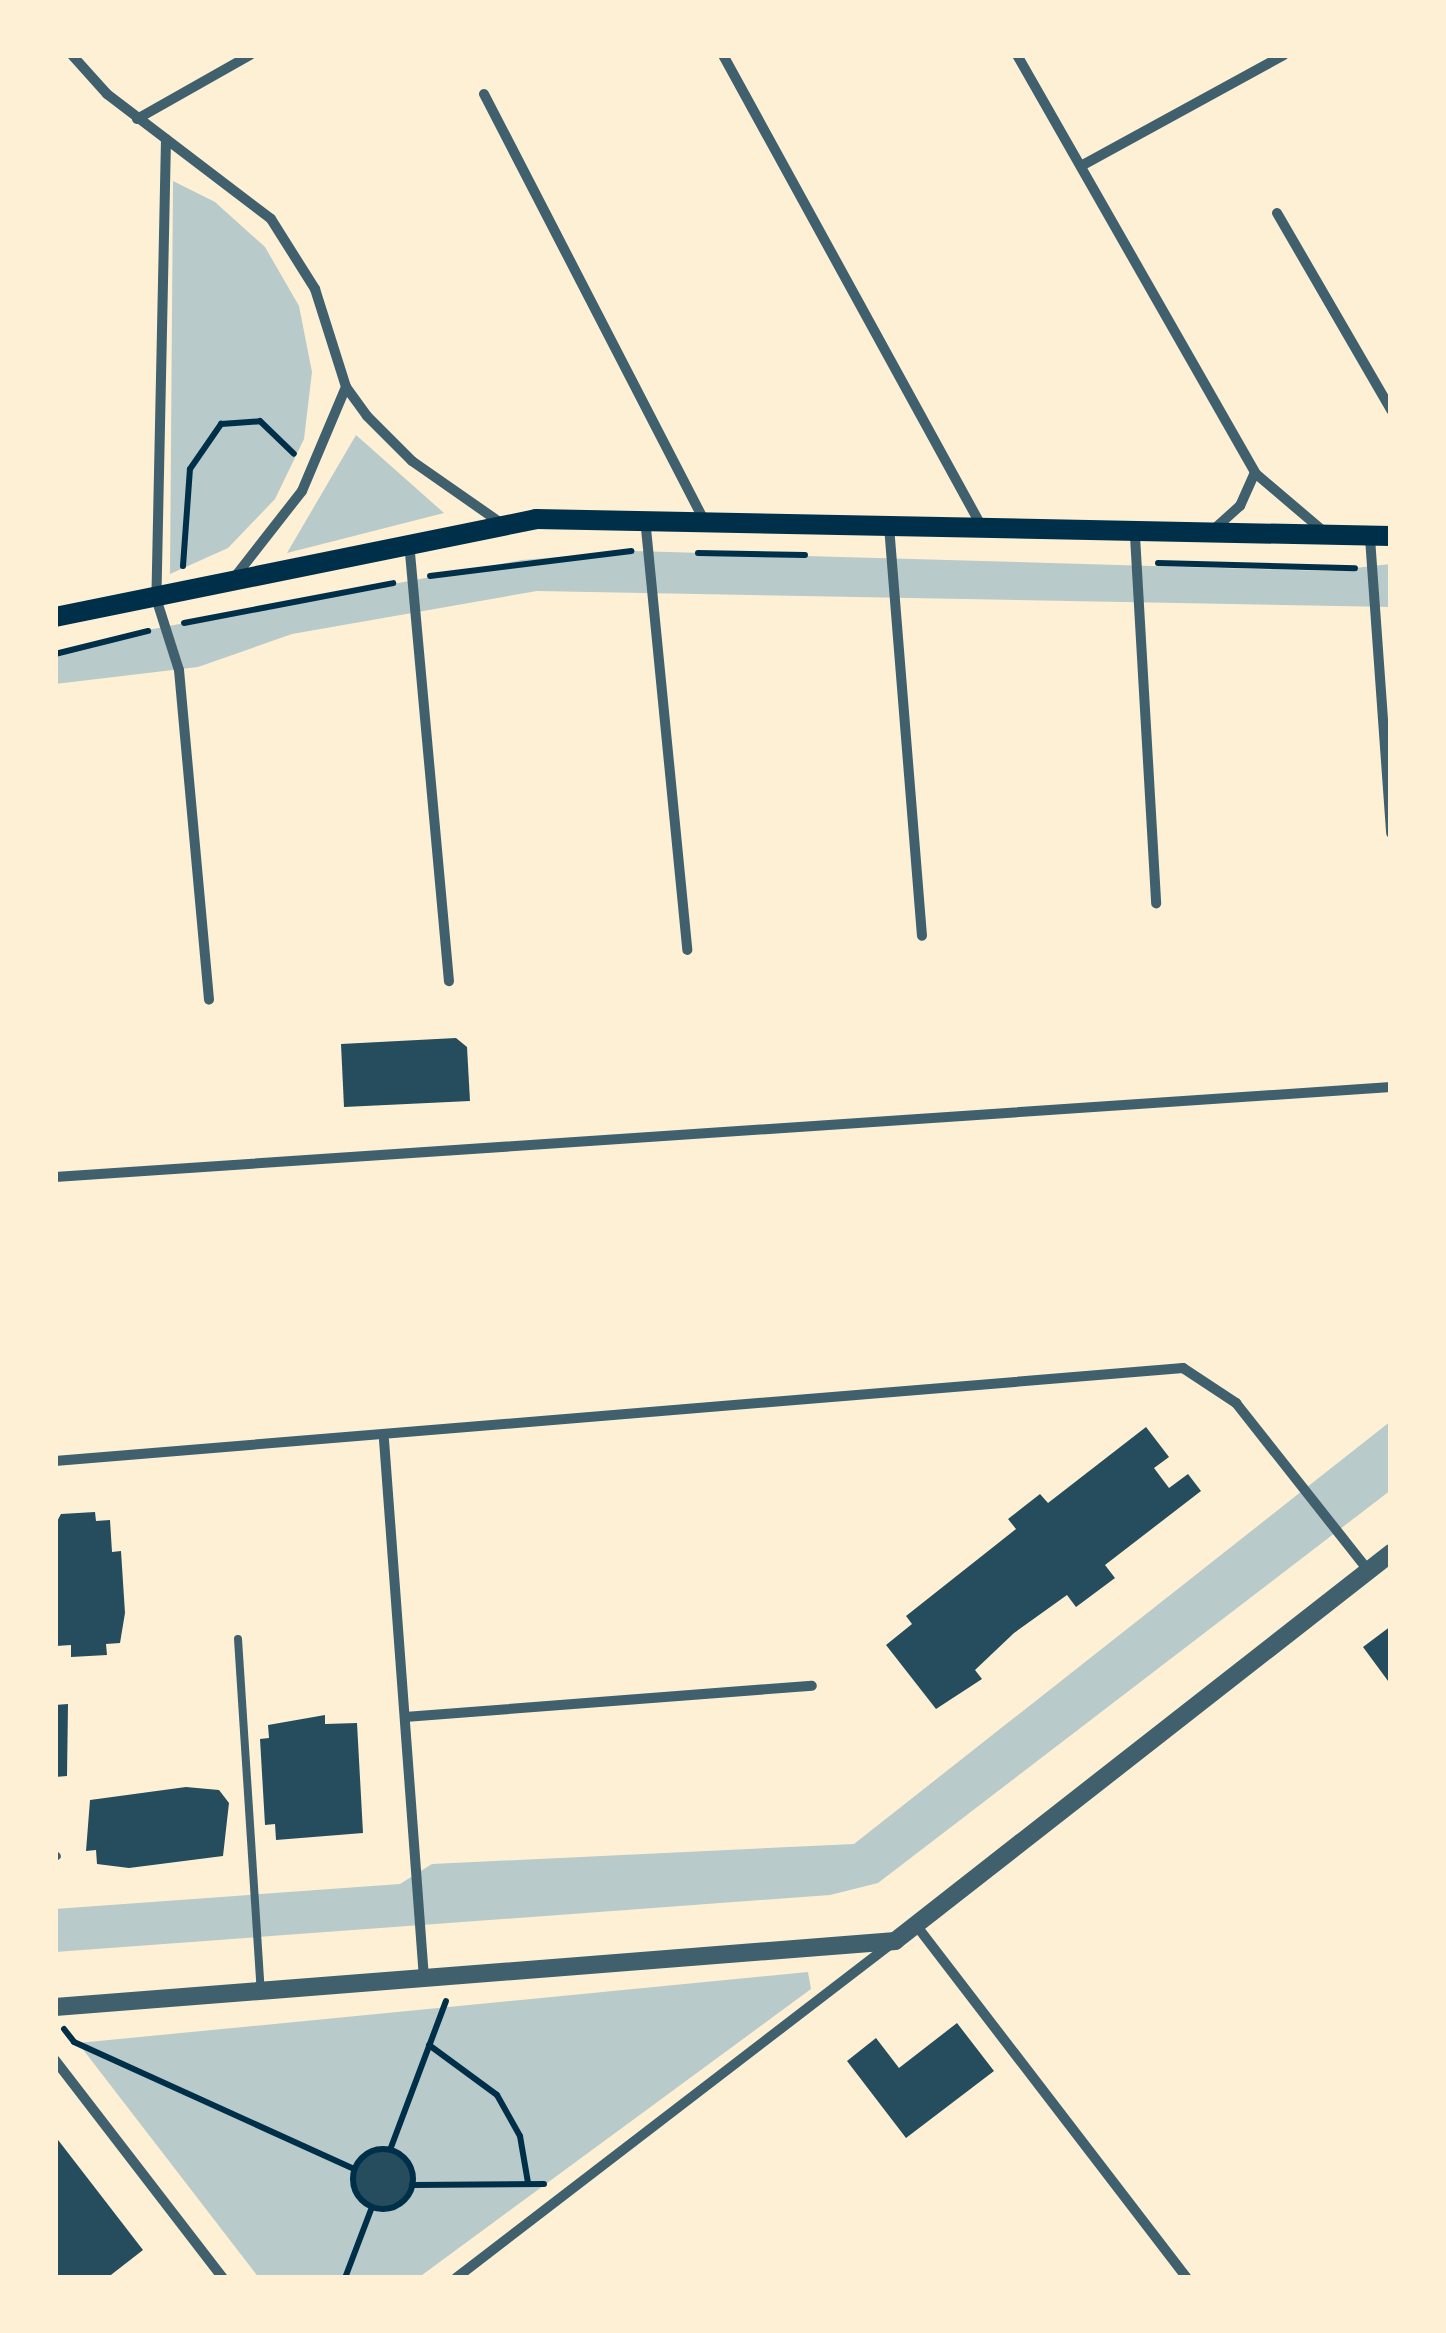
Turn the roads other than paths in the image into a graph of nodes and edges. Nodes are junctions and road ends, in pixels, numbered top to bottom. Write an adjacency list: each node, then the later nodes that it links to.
1 (72, 55): 7 (street)
2 (250, 55): 7 (street)
3 (723, 55): 18 (street)
4 (1017, 55): 9 (street)
5 (1284, 55): 9 (street)
6 (484, 94): 15 (street)
7 (137, 119): 8 (street)
8 (166, 140): 11 (street); 25 (street)
9 (1080, 166): 13 (street)
10 (1278, 213): 12 (street)
11 (346, 387): 16 (street); 24 (street)
12 (1391, 410)
13 (1254, 472): 21 (street); 22 (street)
14 (645, 518): 15 (main road); 16 (main road); 30 (street)
15 (703, 520): 17 (main road)
16 (501, 523): 23 (main road)
17 (888, 525): 18 (main road); 29 (street)
18 (984, 530): 19 (main road)
19 (1135, 536): 21 (main road); 28 (street)
20 (1380, 537): 22 (main road); 27 (street)
21 (1197, 538): 22 (main road)
22 (1338, 540)
23 (408, 541): 24 (main road); 31 (street)
24 (231, 582): 25 (main road)
25 (156, 598): 26 (main road); 32 (street)
26 (55, 617)
27 (1391, 832)
28 (1156, 903)
29 (922, 936)
30 (686, 950)
31 (448, 981)
32 (209, 1000)
33 (1391, 1087): 34 (street)
34 (55, 1177)
35 (384, 1440): 36 (street); 38 (street); 41 (street)
36 (55, 1461)
37 (1391, 1553): 38 (street)
38 (1368, 1570): 42 (street)
39 (238, 1639): 45 (lane)
40 (812, 1686): 41 (street)
41 (405, 1717): 44 (street)
42 (916, 1924): 43 (street); 50 (street)
43 (894, 1941): 44 (street); 49 (street)
44 (424, 1978): 45 (street)
45 (261, 1991): 46 (street)
46 (55, 2007)
47 (55, 2060): 48 (street)
48 (223, 2278)
49 (456, 2278)
50 (1187, 2278)

